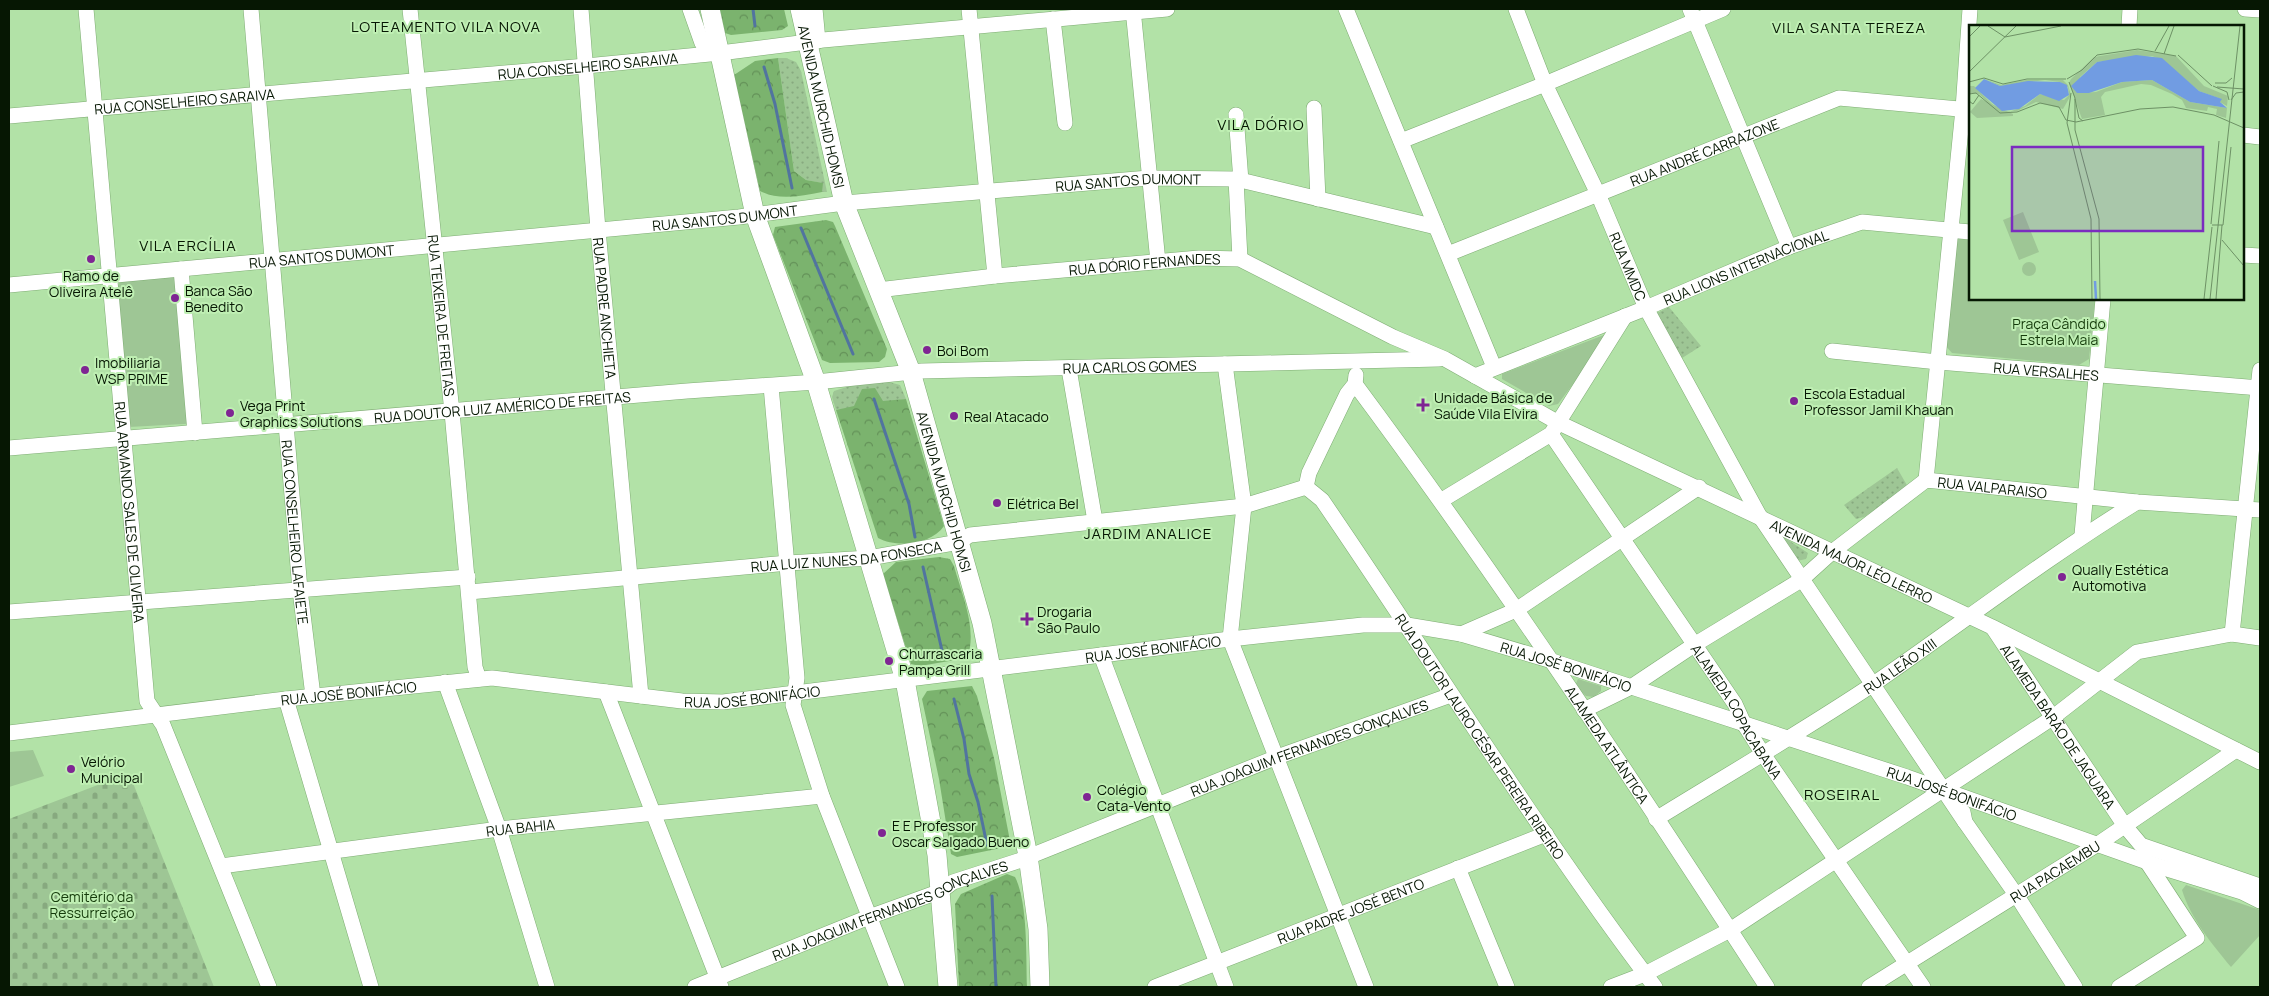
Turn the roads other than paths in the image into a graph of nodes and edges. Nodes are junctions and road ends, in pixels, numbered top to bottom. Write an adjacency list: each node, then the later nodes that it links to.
1 (86, 9): 31 (street, RUA ARMANDO SALES DE OLIVEIRA)
2 (251, 9): 30 (street, RUA CONSELHEIRO LAFAIETE)
3 (410, 9): 28 (street, RUA TEIXEIRA DE FREITAS)
4 (581, 9): 27 (street, RUA PADRE ANCHIETA)
5 (690, 9): 26 (street)
6 (710, 9): 26 (main road)
7 (800, 9): 24 (main road, AVENIDA MURCHID HOMSI)
8 (815, 9): 24 (street)
9 (969, 9): 23 (street)
10 (1167, 9): 17 (street, RUA CONSELHEIRO SARAIVA)
11 (1346, 9): 40 (street)
12 (1516, 9): 29 (street, RUA MMDC)
13 (1722, 9): 19 (street)
14 (1970, 9): 21 (street)
15 (2130, 9): 22 (street)
16 (2245, 9): 18 (street)
17 (1133, 10): 20 (street, RUA CONSELHEIRO SARAIVA); 41 (street)
18 (2260, 10)
19 (1692, 14): 29 (street); 38 (street)
20 (1053, 19): 23 (street, RUA CONSELHEIRO SARAIVA); 36 (street)
21 (1970, 25)
22 (2129, 25)
23 (971, 27): 24 (street, RUA CONSELHEIRO SARAIVA); 43 (street)
24 (813, 41): 26 (street, RUA CONSELHEIRO SARAIVA); 46 (main road, AVENIDA MURCHID HOMSI)
25 (1969, 43): 33 (street)
26 (720, 53): 27 (street, RUA CONSELHEIRO SARAIVA); 47 (main road)
27 (586, 66): 28 (street, RUA CONSELHEIRO SARAIVA); 49 (street, RUA PADRE ANCHIETA)
28 (418, 79): 30 (street, RUA CONSELHEIRO SARAIVA); 52 (street, RUA TEIXEIRA DE FREITAS)
29 (1545, 84): 40 (street); 44 (street, RUA MMDC)
30 (260, 94): 31 (street, RUA CONSELHEIRO SARAIVA); 58 (street, RUA CONSELHEIRO LAFAIETE)
31 (96, 108): 35 (street, RUA CONSELHEIRO SARAIVA); 61 (street, RUA ARMANDO SALES DE OLIVEIRA)
32 (1314, 108): 45 (street)
33 (1967, 110): 38 (street, RUA ANDRÉ CARRAZONE); 50 (street)
34 (1236, 115): 42 (street)
35 (9, 116)
36 (1065, 123)
37 (2244, 135): 39 (street)
38 (1743, 136): 44 (street, RUA ANDRÉ CARRAZONE); 53 (street)
39 (2260, 137)
40 (1401, 141): 48 (street)
41 (1149, 178): 42 (street, RUA SANTOS DUMONT); 43 (street, RUA SANTOS DUMONT); 59 (street)
42 (1239, 180): 45 (street, RUA SANTOS DUMONT); 57 (street)
43 (986, 192): 46 (street, RUA SANTOS DUMONT); 62 (street)
44 (1598, 194): 54 (street, RUA ANDRÉ CARRAZONE); 66 (street, RUA MMDC)
45 (1318, 199): 48 (street, RUA SANTOS DUMONT)
46 (844, 203): 47 (street, RUA SANTOS DUMONT); 64 (main road, AVENIDA MURCHID HOMSI)
47 (755, 215): 49 (street, RUA SANTOS DUMONT); 81 (main road)
48 (1436, 227): 54 (street)
49 (598, 230): 52 (street, RUA SANTOS DUMONT); 85 (street, RUA PADRE ANCHIETA)
50 (1951, 231): 51 (street, RUA LIONS INTERNACIONAL); 53 (street, RUA LIONS INTERNACIONAL); 73 (street)
51 (1969, 232)
52 (434, 245): 58 (street, RUA SANTOS DUMONT); 86 (street, RUA TEIXEIRA DE FREITAS)
53 (1789, 247): 66 (street, RUA LIONS INTERNACIONAL)
54 (1448, 254): 75 (street)
55 (2244, 255): 56 (street)
56 (2260, 256)
57 (1240, 259): 59 (street, RUA DÓRIO FERNANDES); 68 (street, RUA DÓRIO FERNANDES)
58 (272, 260): 60 (street, RUA SANTOS DUMONT); 87 (street, RUA CONSELHEIRO LAFAIETE)
59 (1158, 262): 62 (street, RUA DÓRIO FERNANDES)
60 (181, 268): 61 (street, RUA SANTOS DUMONT); 89 (street)
61 (109, 275): 63 (street, RUA SANTOS DUMONT); 90 (street, RUA ARMANDO SALES DE OLIVEIRA)
62 (994, 276): 64 (street, RUA DÓRIO FERNANDES)
63 (9, 284)
64 (878, 290): 78 (main road, AVENIDA MURCHID HOMSI)
65 (2103, 300): 79 (street)
66 (1646, 308): 67 (street, RUA LIONS INTERNACIONAL); 100 (street, RUA MMDC)
67 (1625, 316): 75 (street, RUA LIONS INTERNACIONAL); 88 (street)
68 (1392, 337): 70 (street, RUA DÓRIO FERNANDES); 72 (street)
69 (1832, 351): 73 (street, RUA VERSALHES)
70 (1445, 359): 72 (street, RUA CARLOS GOMES); 80 (street, AVENIDA MAJOR LÉO LERRO)
71 (1357, 360): 72 (street, RUA CARLOS GOMES); 74 (street, RUA CARLOS GOMES); 82 (street)
72 (1395, 360)
73 (1938, 362): 79 (street, RUA VERSALHES); 92 (street)
74 (1226, 364): 76 (street, RUA CARLOS GOMES); 98 (street)
75 (1494, 367): 80 (street, RUA LIONS INTERNACIONAL)
76 (1069, 369): 78 (street, RUA CARLOS GOMES); 101 (street)
77 (2260, 370): 84 (street)
78 (911, 372): 81 (street, RUA CARLOS GOMES); 104 (main road, AVENIDA MURCHID HOMSI)
79 (2096, 374): 84 (street, RUA VERSALHES); 95 (street)
80 (1475, 376): 88 (street, AVENIDA MAJOR LÉO LERRO)
81 (816, 382): 83 (street, RUA DOUTOR LUIZ AMÉRICO DE FREITAS); 106 (main road)
82 (1355, 384): 93 (street); 96 (street, ALAMEDA ATLÂNTICA)
83 (770, 386): 85 (street, RUA DOUTOR LUIZ AMÉRICO DE FREITAS); 107 (street)
84 (2260, 388): 99 (street)
85 (615, 397): 86 (street, RUA DOUTOR LUIZ AMÉRICO DE FREITAS); 108 (street, RUA PADRE ANCHIETA)
86 (452, 412): 87 (street, RUA DOUTOR LUIZ AMÉRICO DE FREITAS); 109 (street, RUA TEIXEIRA DE FREITAS)
87 (286, 425): 89 (street, RUA DOUTOR LUIZ AMÉRICO DE FREITAS); 111 (street, RUA CONSELHEIRO LAFAIETE)
88 (1554, 428): 94 (street, AVENIDA MAJOR LÉO LERRO); 96 (street); 103 (street, ALAMEDA COPACABANA)
89 (195, 432): 90 (street, RUA DOUTOR LUIZ AMÉRICO DE FREITAS)
90 (123, 438): 91 (street, RUA DOUTOR LUIZ AMÉRICO DE FREITAS); 113 (street, RUA ARMANDO SALES DE OLIVEIRA)
91 (9, 448)
92 (1926, 480): 95 (street, RUA VALPARAISO); 105 (street, RUA VALPARAISO)
93 (1306, 486): 98 (street, RUA LUIZ NUNES DA FONSECA); 117 (street, RUA DOUTOR LAURO CÉSAR PEREIRA RIBEIRO)
94 (1699, 487): 100 (street, AVENIDA MAJOR LÉO LERRO); 103 (street)
95 (2084, 497): 97 (street, RUA VALPARAISO); 102 (street)
96 (1442, 500): 114 (street, ALAMEDA ATLÂNTICA)
97 (2137, 502): 99 (street, RUA VALPARAISO); 102 (street, RUA LEÃO XIII)
98 (1244, 506): 101 (street, RUA LUIZ NUNES DA FONSECA); 122 (street)
99 (2253, 510): 120 (street)
100 (1759, 515): 105 (street, AVENIDA MAJOR LÉO LERRO); 110 (street, RUA MMDC)
101 (1094, 521): 104 (street, RUA LUIZ NUNES DA FONSECA)
102 (2082, 536): 116 (street, RUA LEÃO XIII)
103 (1624, 539): 114 (street); 123 (street, ALAMEDA COPACABANA)
104 (959, 542): 106 (street, RUA LUIZ NUNES DA FONSECA); 126 (main road, AVENIDA MURCHID HOMSI)
105 (1832, 552): 110 (street, RUA VALPARAISO); 116 (street, AVENIDA MAJOR LÉO LERRO)
106 (869, 558): 107 (street, RUA LUIZ NUNES DA FONSECA); 128 (main road)
107 (788, 562): 108 (street, RUA LUIZ NUNES DA FONSECA); 134 (street)
108 (631, 576): 112 (street, RUA LUIZ NUNES DA FONSECA); 136 (street, RUA PADRE ANCHIETA)
109 (468, 577): 111 (street); 112 (street, RUA TEIXEIRA DE FREITAS)
110 (1801, 580): 123 (street, RUA VALPARAISO); 131 (street, RUA MMDC)
111 (300, 590): 113 (street); 135 (street, RUA CONSELHEIRO LAFAIETE)
112 (469, 592): 127 (street, RUA TEIXEIRA DE FREITAS)
113 (138, 602): 115 (street); 140 (street, RUA ARMANDO SALES DE OLIVEIRA)
114 (1516, 610): 119 (street); 125 (street, ALAMEDA ATLÂNTICA)
115 (9, 612)
116 (1970, 617): 118 (street, AVENIDA MAJOR LÉO LERRO); 131 (street, RUA LEÃO XIII)
117 (1407, 625): 119 (street, RUA JOSÉ BONIFÁCIO); 122 (street, RUA JOSÉ BONIFÁCIO); 137 (street, RUA DOUTOR LAURO CÉSAR PEREIRA RIBEIRO)
118 (1992, 627): 130 (street, AVENIDA MAJOR LÉO LERRO); 141 (street, ALAMEDA BARÃO DE JAGUARA)
119 (1461, 634): 125 (street, RUA JOSÉ BONIFÁCIO)
120 (2232, 634): 121 (street); 130 (street)
121 (2260, 638)
122 (1230, 639): 124 (street, RUA JOSÉ BONIFÁCIO); 147 (street)
123 (1694, 645): 132 (street, RUA VALPARAISO); 142 (street, ALAMEDA COPACABANA)
124 (1101, 655): 126 (street, RUA JOSÉ BONIFÁCIO); 153 (street)
125 (1549, 660): 132 (street, RUA JOSÉ BONIFÁCIO); 139 (street, ALAMEDA ATLÂNTICA)
126 (989, 669): 128 (street, RUA JOSÉ BONIFÁCIO); 162 (main road, AVENIDA MURCHID HOMSI)
127 (479, 679): 129 (street, RUA JOSÉ BONIFÁCIO); 133 (street, RUA JOSÉ BONIFÁCIO)
128 (905, 680): 134 (street, RUA JOSÉ BONIFÁCIO); 169 (main road)
129 (445, 682): 135 (street, RUA JOSÉ BONIFÁCIO); 158 (street)
130 (2101, 682): 141 (street); 145 (street, AVENIDA MAJOR LÉO LERRO)
131 (1874, 684): 144 (street, RUA LEÃO XIII); 150 (street, RUA MMDC)
132 (1631, 687): 139 (street, RUA VALPARAISO); 142 (street, RUA JOSÉ BONIFÁCIO)
133 (606, 692): 136 (street, RUA JOSÉ BONIFÁCIO); 154 (street)
134 (794, 693): 136 (street, RUA JOSÉ BONIFÁCIO); 151 (street)
135 (313, 696): 138 (street, RUA JOSÉ BONIFÁCIO)
136 (642, 696)
137 (1451, 696): 147 (street, RUA JOAQUIM FERNANDES GONÇALVES); 159 (street, RUA DOUTOR LAURO CÉSAR PEREIRA RIBEIRO)
138 (286, 699): 140 (street, RUA JOSÉ BONIFÁCIO); 161 (street)
139 (1584, 710): 155 (street, ALAMEDA ATLÂNTICA)
140 (156, 714): 143 (street, RUA JOSÉ BONIFÁCIO); 165 (street, RUA ARMANDO SALES DE OLIVEIRA)
141 (2052, 718): 149 (street); 157 (street, ALAMEDA BARÃO DE JAGUARA)
142 (1744, 724): 144 (street, RUA JOSÉ BONIFÁCIO); 146 (street, ALAMEDA COPACABANA)
143 (9, 733)
144 (1789, 739): 146 (street, RUA LEÃO XIII); 150 (street, RUA JOSÉ BONIFÁCIO)
145 (2236, 750): 148 (street, AVENIDA MAJOR LÉO LERRO); 157 (street, RUA PACAEMBU)
146 (1763, 754): 155 (street, RUA LEÃO XIII); 163 (street, ALAMEDA COPACABANA)
147 (1277, 757): 153 (street, RUA JOAQUIM FERNANDES GONÇALVES); 173 (street)
148 (2260, 762)
149 (1971, 771): 150 (street); 152 (street)
150 (1943, 790): 152 (street, RUA JOSÉ BONIFÁCIO); 156 (street, RUA MMDC); 163 (street)
151 (822, 796): 154 (street, RUA BAHIA); 174 (street)
152 (1963, 797): 156 (street); 160 (street, RUA JOSÉ BONIFÁCIO)
153 (1157, 806): 162 (street, RUA JOAQUIM FERNANDES GONÇALVES); 176 (street)
154 (655, 814): 158 (street, RUA BAHIA); 179 (street)
155 (1656, 819): 175 (street, ALAMEDA ATLÂNTICA)
156 (1965, 822): 170 (street, RUA MMDC)
157 (2125, 826): 160 (street, RUA PACAEMBU); 168 (street)
158 (499, 829): 161 (street, RUA BAHIA); 182 (street)
159 (1546, 834): 166 (street, RUA PADRE JOSÉ BENTO); 178 (street, RUA DOUTOR LAURO CÉSAR PEREIRA RIBEIRO)
160 (2098, 844): 164 (street, RUA JOSÉ BONIFÁCIO); 170 (street, RUA PACAEMBU)
161 (331, 851): 165 (street, RUA BAHIA); 181 (street)
162 (1028, 856): 169 (street, RUA JOAQUIM FERNANDES GONÇALVES); 186 (main road, AVENIDA MURCHID HOMSI)
163 (1836, 859): 175 (street); 177 (street, ALAMEDA COPACABANA)
164 (2147, 862): 167 (street, RUA JOSÉ BONIFÁCIO); 171 (street)
165 (221, 866): 180 (street, RUA ARMANDO SALES DE OLIVEIRA)
166 (1458, 868): 173 (street, RUA PADRE JOSÉ BENTO); 190 (street)
167 (2194, 877): 171 (street); 172 (street, RUA JOSÉ BONIFÁCIO)
168 (2260, 886)
169 (941, 891): 174 (street, RUA JOAQUIM FERNANDES GONÇALVES); 185 (main road)
170 (2017, 896): 177 (street, RUA PACAEMBU); 196 (street, RUA MMDC)
171 (2169, 896): 197 (street)
172 (2260, 901)
173 (1336, 916): 176 (street, RUA PADRE JOSÉ BENTO); 189 (street)
174 (869, 917): 179 (street, RUA JOAQUIM FERNANDES GONÇALVES); 184 (street)
175 (1730, 930): 178 (street); 193 (street, ALAMEDA ATLÂNTICA)
176 (1217, 963): 187 (street, RUA PADRE JOSÉ BENTO); 188 (street)
177 (1907, 963): 194 (street, RUA PACAEMBU); 195 (street, ALAMEDA COPACABANA)
178 (1645, 974): 191 (street); 192 (street, RUA DOUTOR LAURO CÉSAR PEREIRA RIBEIRO)
179 (719, 983): 183 (street, RUA JOAQUIM FERNANDES GONÇALVES)
180 (269, 987)
181 (371, 987)
182 (547, 987)
183 (695, 987)
184 (897, 987)
185 (948, 987)
186 (1040, 987)
187 (1155, 987)
188 (1226, 987)
189 (1366, 987)
190 (1507, 987)
191 (1611, 987)
192 (1655, 987)
193 (1767, 987)
194 (1870, 987)
195 (1923, 987)
196 (2075, 987)
197 (2119, 987)

